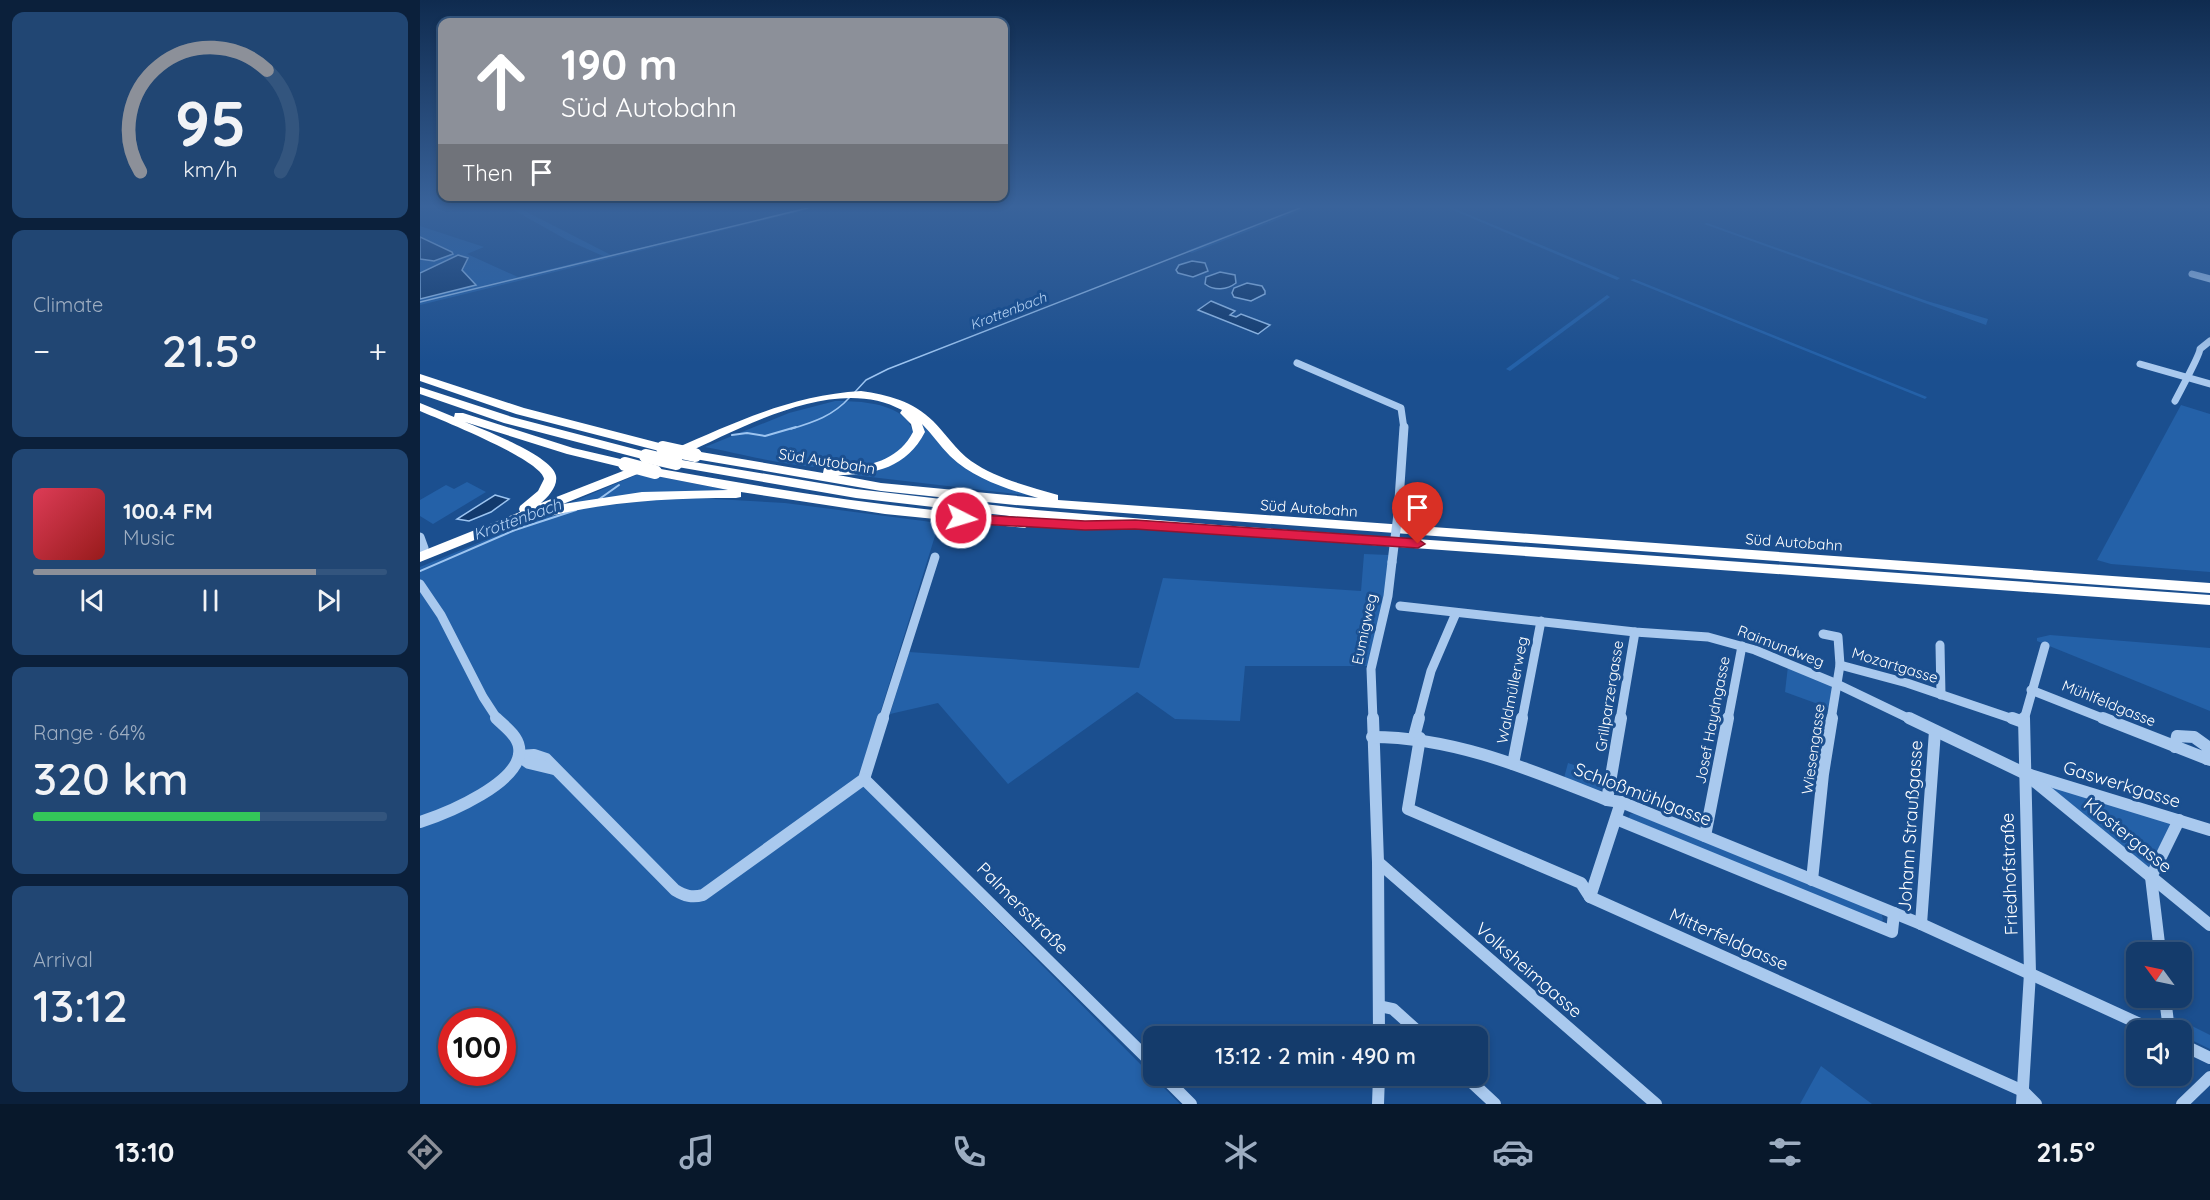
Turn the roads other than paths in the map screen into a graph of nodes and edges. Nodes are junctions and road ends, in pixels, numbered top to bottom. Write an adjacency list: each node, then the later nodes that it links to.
1 (2192, 274): 2 (street)
2 (2210, 279)
3 (2210, 341): 7 (street)
4 (1297, 363): 42 (street, Eumigweg, bridge)
5 (2140, 364): 7 (street)
6 (420, 377): 15 (highway, Süd Autobahn, bridge)
7 (2187, 378): 8 (street); 12 (street)
8 (2210, 384)
9 (420, 390): 18 (highway, Süd Autobahn, bridge)
10 (838, 397): 11 (highway); 19 (highway); 20 (highway)
11 (856, 397): 15 (highway); 17 (highway)
12 (2175, 401)
13 (420, 402): 16 (highway, bridge)
14 (420, 407): 19 (highway)
15 (793, 473): 17 (highway, Süd Autobahn)
16 (793, 497): 18 (highway); 20 (highway)
17 (1094, 508): 26 (highway, Süd Autobahn)
18 (1135, 524): 27 (highway, Süd Autobahn)
19 (477, 533): 22 (highway)
20 (492, 533): 24 (highway)
21 (420, 537): 22 (street)
22 (420, 556)
23 (935, 557): 49 (street)
24 (420, 563)
25 (420, 584): 45 (street)
26 (2210, 588)
27 (2210, 600)
28 (1400, 606): 29 (street, Raimundweg)
29 (1456, 613): 30 (street, Raimundweg); 43 (street)
30 (1541, 621): 31 (street, Raimundweg); 47 (street, Waldmüllerweg)
31 (1635, 632): 34 (street, Raimundweg); 50 (street, Grillparzergasse)
32 (1823, 634): 36 (street, Wiesengasse)
33 (1939, 644): 39 (street, Mozartgasse)
34 (1742, 646): 37 (street, Raimundweg); 56 (street, Josef Haydngasse)
35 (2045, 646): 38 (street, Friedhofstraße)
36 (1840, 664): 37 (street, Wiesengasse); 39 (street, Mozartgasse)
37 (1837, 684): 41 (street, Raimundweg); 59 (street, Wiesengasse)
38 (2031, 690): 40 (street, Friedhofstraße); 44 (street, Mühlfeldgasse)
39 (1941, 695): 40 (street, Mozartgasse)
40 (2023, 722): 48 (street, Friedhofstraße)
41 (1935, 732): 48 (street, Raimundweg); 62 (street, Johann Straußgasse)
42 (1372, 737): 43 (street, Schloßmühlgasse); 57 (street, Eumigweg)
43 (1417, 738): 47 (street, Schloßmühlgasse); 60 (street, Mitterfeldgasse)
44 (2175, 747): 46 (street, Mühlfeldgasse); 46 (street, Mühlfeldgasse)
45 (519, 756): 49 (street); 54 (street)
46 (2209, 760)
47 (1514, 764): 50 (street, Schloßmühlgasse)
48 (2024, 773): 53 (street, Gaswerkgasse); 58 (street, Klostergasse); 65 (street, Friedhofstraße)
49 (864, 779): 71 (street, Palmersstraße)
50 (1607, 800): 51 (street, Schloßmühlgasse)
51 (1621, 802): 52 (street); 56 (street, Schloßmühlgasse)
52 (1616, 819): 60 (street); 61 (street)
53 (2179, 820): 55 (street, Gaswerkgasse); 58 (street)
54 (420, 822)
55 (2210, 830)
56 (1705, 836): 59 (street, Schloßmühlgasse)
57 (1378, 862): 66 (street, Eumigweg); 81 (street, Volksheimgasse)
58 (2151, 877): 63 (street, Klostergasse); 64 (street)
59 (1812, 880): 61 (street, Schloßmühlgasse)
60 (1590, 897): 77 (street, Mitterfeldgasse)
61 (1894, 913): 62 (street, Schloßmühlgasse)
62 (1921, 924): 65 (street, Schloßmühlgasse)
63 (2210, 925)
64 (2159, 942)
65 (2030, 973): 67 (street, Schloßmühlgasse); 77 (street, Friedhofstraße)
66 (1379, 1006): 68 (street, Eumigweg); 69 (street)
67 (2131, 1020)
68 (1379, 1026)
69 (1412, 1026)
70 (2192, 1049): 72 (street)
71 (1143, 1054)
72 (2210, 1058)
73 (2210, 1077): 83 (street)
74 (1173, 1086): 78 (street)
75 (1378, 1086): 79 (street)
76 (1476, 1086): 80 (street)
77 (2022, 1098): 82 (street, Mitterfeldgasse)
78 (1191, 1104)
79 (1378, 1104)
80 (1496, 1104)
81 (1656, 1104)
82 (2036, 1104)
83 (2182, 1104)

